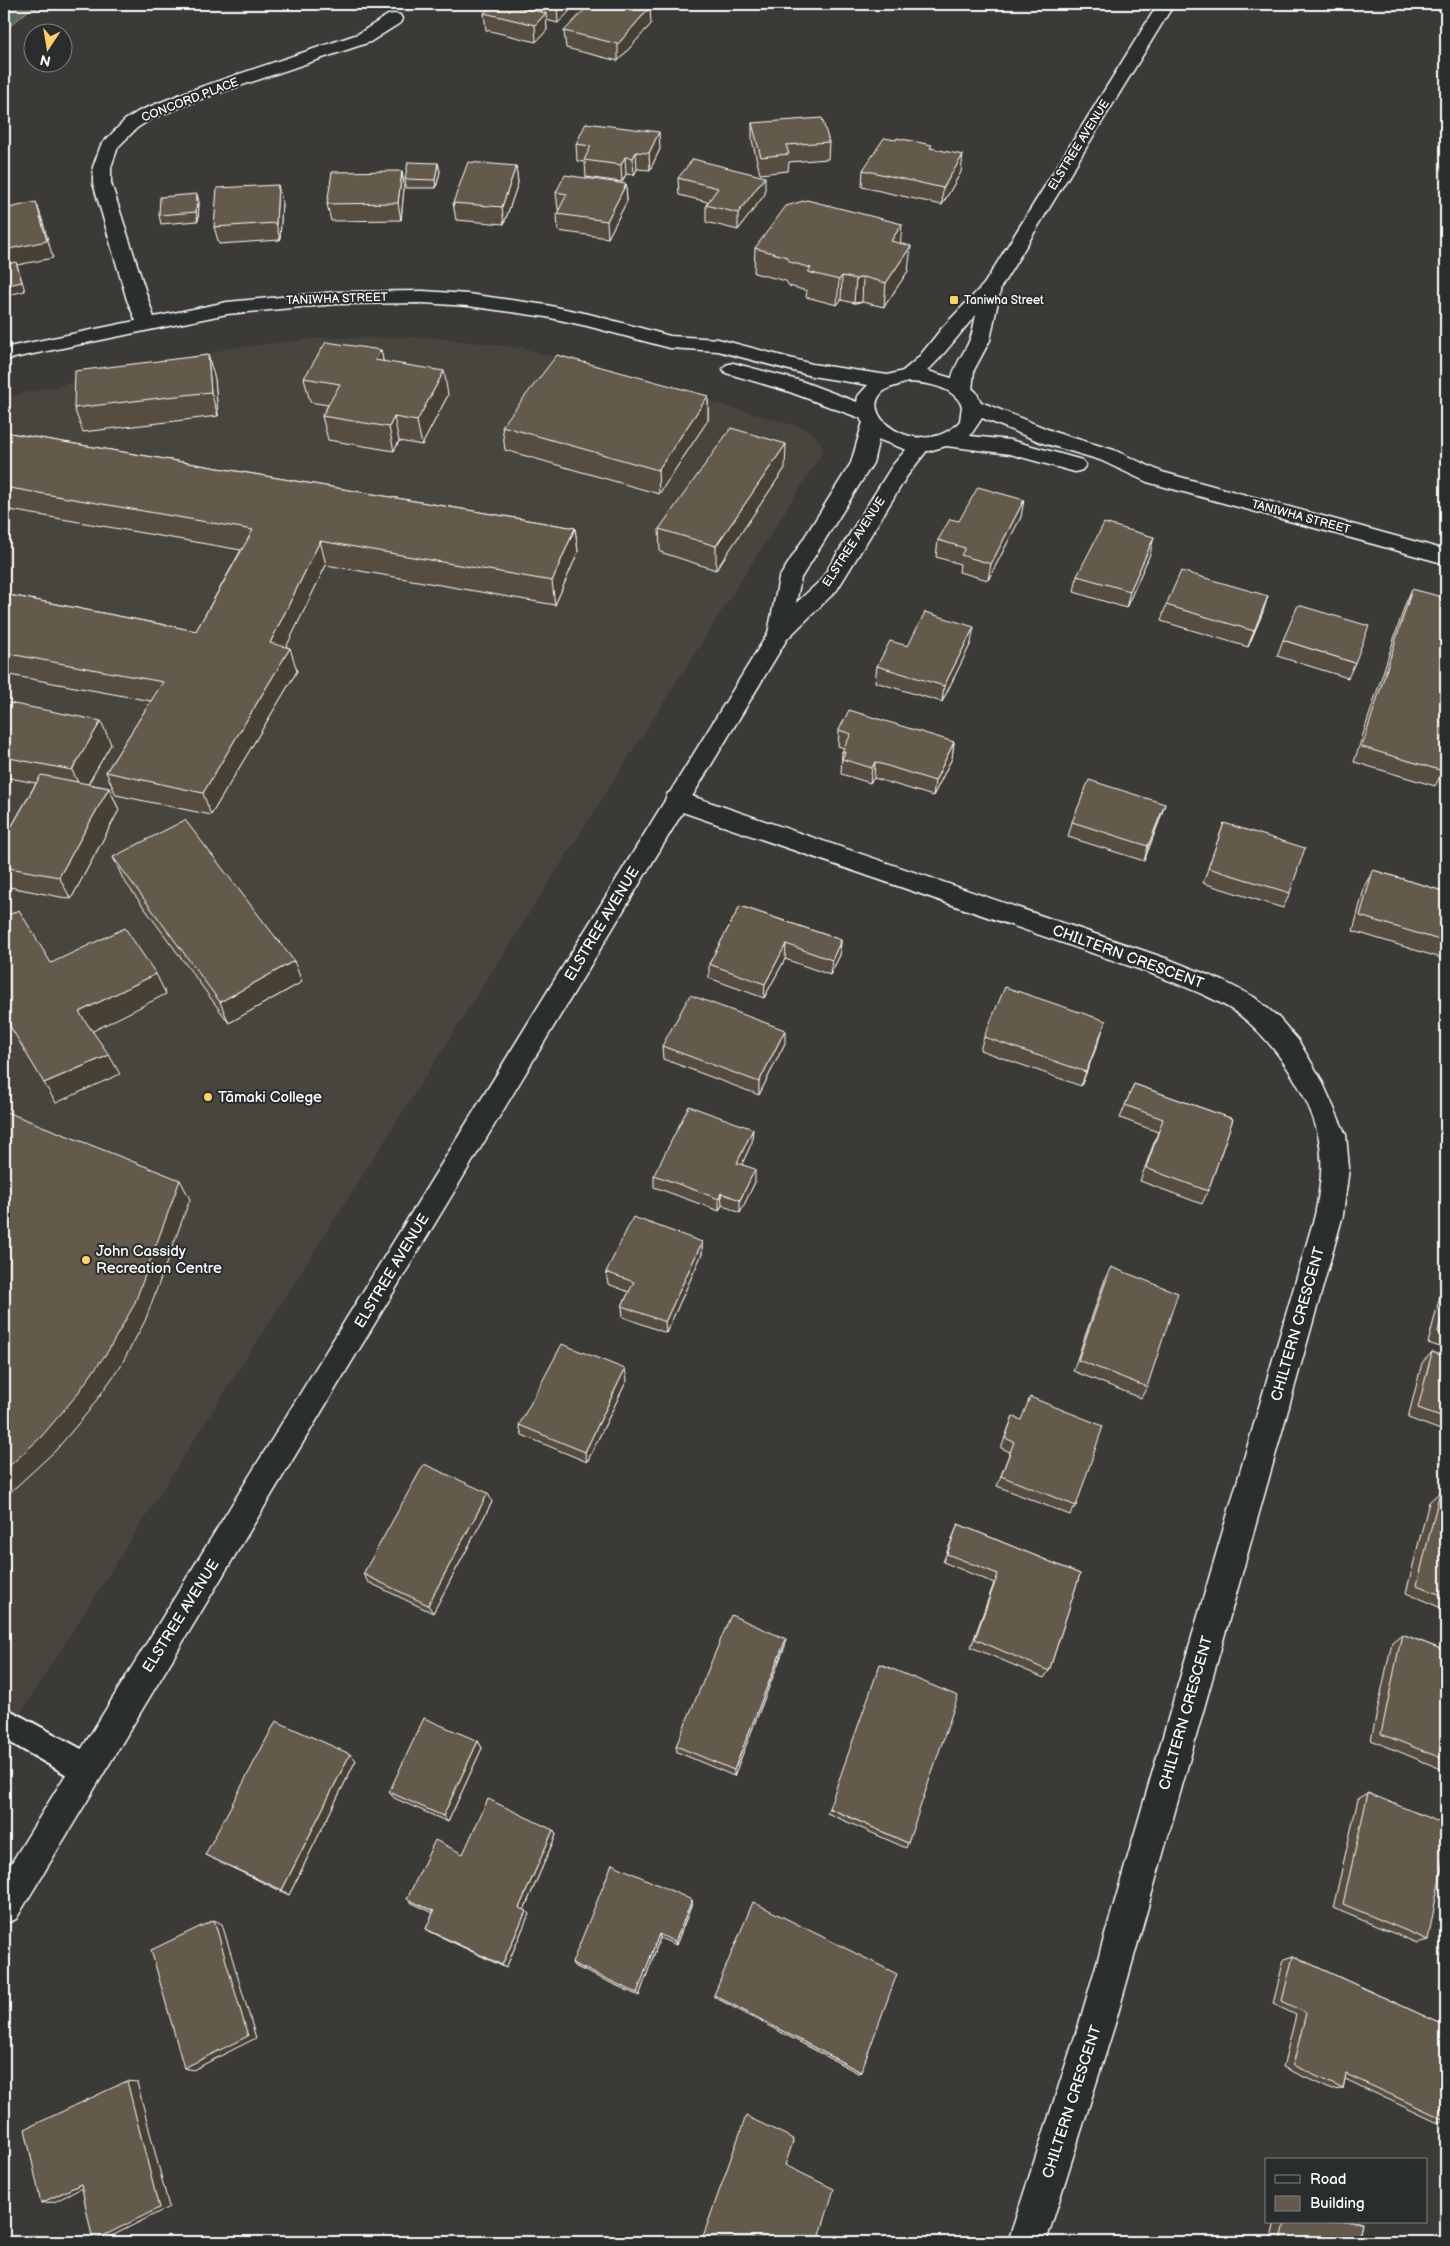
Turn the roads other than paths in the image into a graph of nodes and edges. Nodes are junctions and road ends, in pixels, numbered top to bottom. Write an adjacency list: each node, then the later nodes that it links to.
1 (1166, 4): 3 (street, ELSTREE AVENUE)
2 (394, 19): 4 (street, CONCORD PLACE)
3 (992, 287): 7 (street, ELSTREE AVENUE); 9 (street, ELSTREE AVENUE)
4 (146, 324): 5 (street, TANIWHA STREET); 6 (street, TANIWHA STREET)
5 (670, 342): 8 (street, TANIWHA STREET); 10 (street, TANIWHA STREET)
6 (4, 354)
7 (907, 376): 8 (street); 9 (street)
8 (886, 382): 10 (street)
9 (967, 398): 11 (street); 13 (street, TANIWHA STREET)
10 (869, 419): 12 (street); 15 (street, ELSTREE AVENUE)
11 (946, 440): 12 (street); 13 (street, TANIWHA STREET)
12 (922, 444): 15 (street, ELSTREE AVENUE)
13 (1155, 477): 14 (street, TANIWHA STREET)
14 (1446, 557)
15 (779, 634): 16 (street, ELSTREE AVENUE)
16 (676, 800): 18 (street, ELSTREE AVENUE); 20 (street, CHILTERN CRESCENT)
17 (4, 1722): 18 (lane)
18 (88, 1769): 19 (street, ELSTREE AVENUE)
19 (4, 1907)
20 (1027, 2242)

